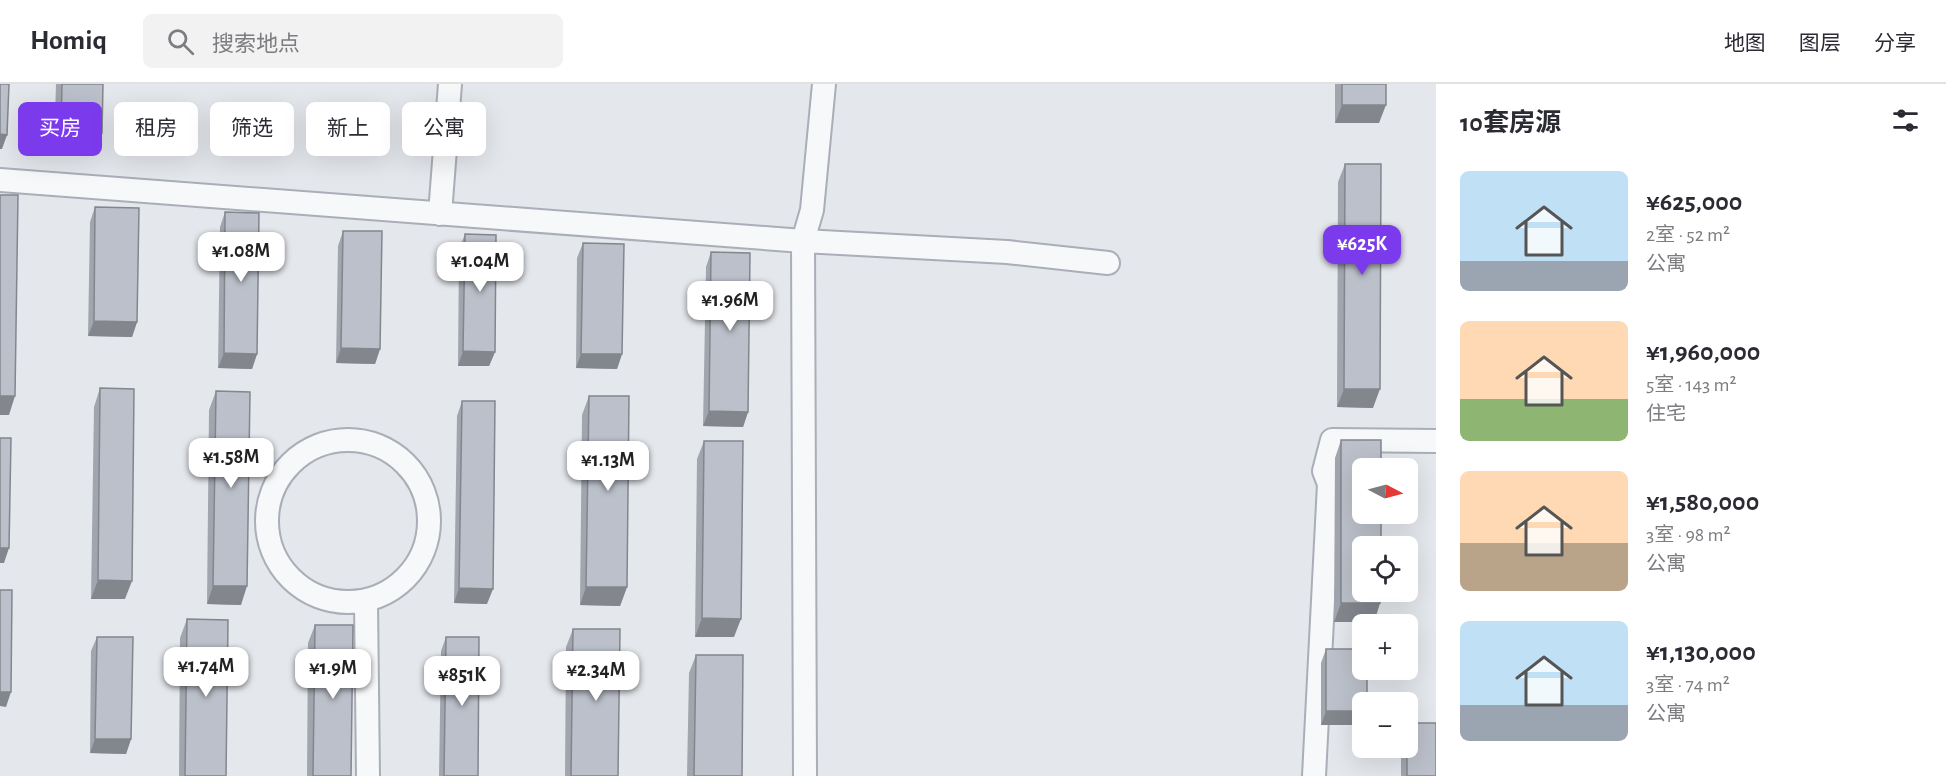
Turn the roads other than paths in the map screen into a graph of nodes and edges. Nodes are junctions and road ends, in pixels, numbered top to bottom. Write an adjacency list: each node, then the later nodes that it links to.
1 (450, 84): 4 (street)
2 (824, 84): 5 (street)
3 (0, 180): 4 (street)
4 (440, 214): 5 (street)
5 (803, 242): 6 (street); 10 (street)
6 (1108, 262)
7 (1436, 441): 11 (street)
8 (366, 602): 8 (street); 9 (street)
9 (368, 776)
10 (805, 776)
11 (1314, 776)

